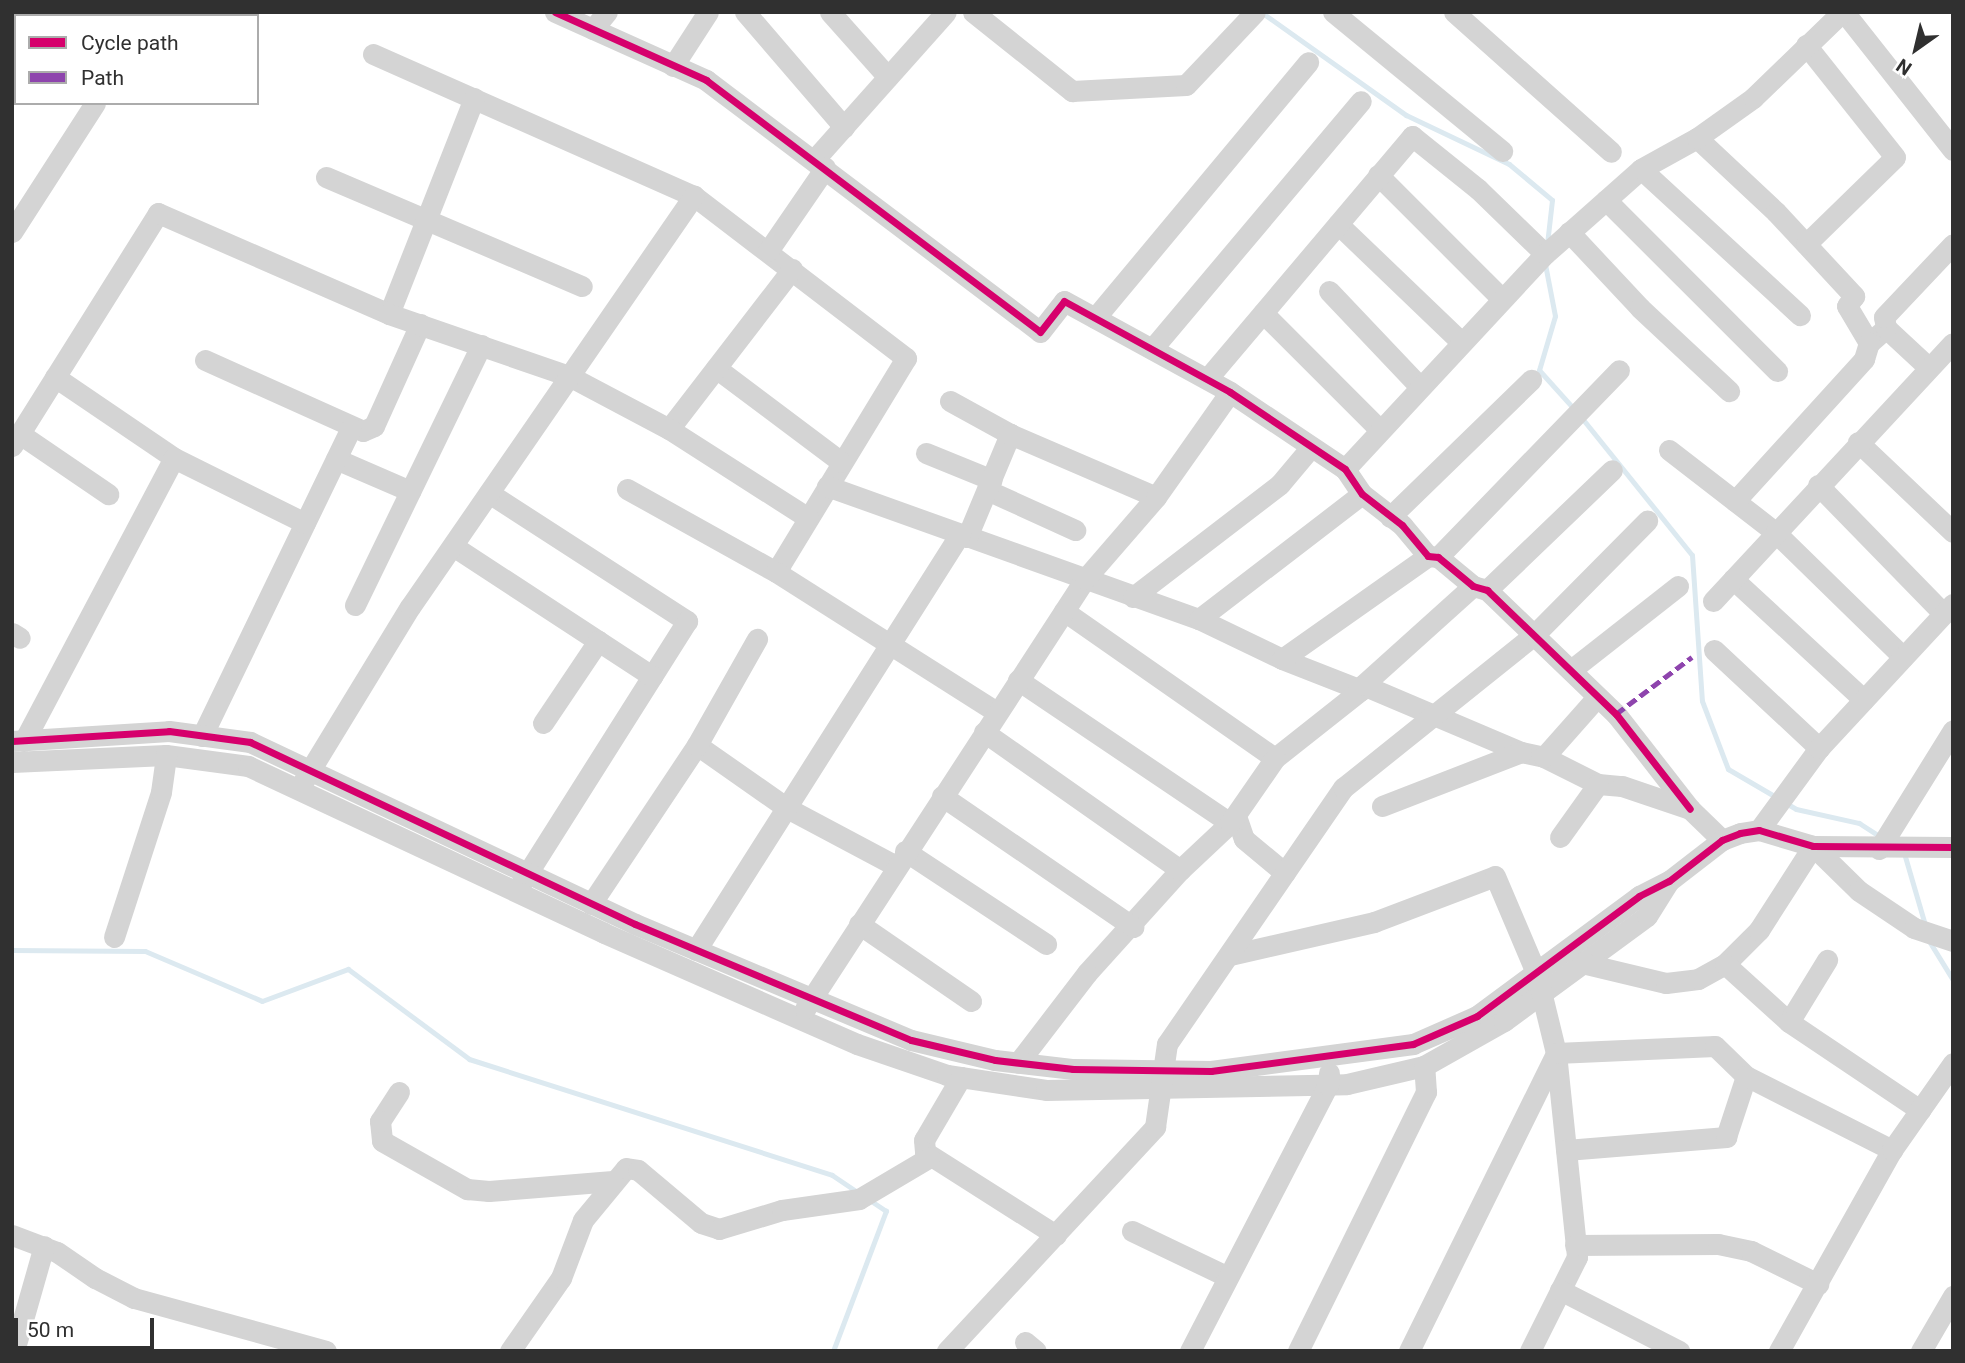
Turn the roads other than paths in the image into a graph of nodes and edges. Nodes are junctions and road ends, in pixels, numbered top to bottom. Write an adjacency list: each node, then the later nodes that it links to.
1 (555, 12): 12 (street)
2 (607, 12): 12 (street)
3 (708, 12): 16 (street)
4 (745, 12): 21 (street)
5 (830, 12): 17 (street)
6 (946, 12): 17 (street)
7 (973, 12): 11 (street)
8 (1333, 12): 24 (street)
9 (1454, 12): 25 (street)
10 (1843, 12): 13 (street); 23 (street)
11 (1253, 14)
12 (593, 29): 16 (street)
13 (1806, 45): 22 (street); 35 (street)
14 (373, 54): 18 (street)
15 (1308, 62): 46 (street)
16 (673, 66): 26 (street)
17 (888, 77): 21 (street)
18 (474, 99): 30 (street); 32 (street)
19 (1361, 100): 53 (street)
20 (94, 105): 34 (street)
21 (844, 127): 26 (street)
22 (1697, 138): 27 (street); 35 (street)
23 (1953, 150)
24 (1502, 151)
25 (1611, 152)
26 (820, 164): 38 (street); 46 (street)
27 (1641, 169): 31 (street); 45 (street)
28 (1378, 176): 33 (street); 37 (street); 42 (street)
29 (326, 177): 32 (street)
30 (694, 195): 38 (street); 59 (street)
31 (1606, 200): 37 (street); 58 (street)
32 (427, 219): 40 (street); 43 (street)
33 (1338, 224): 44 (street); 49 (street)
34 (12, 232)
35 (1806, 244): 50 (street)
36 (1953, 244): 48 (street)
37 (1554, 246): 42 (street); 64 (street)
38 (768, 251): 39 (street)
39 (792, 269): 56 (street); 78 (street)
40 (582, 286)
41 (1329, 291): 63 (street)
42 (1502, 298): 49 (street)
43 (389, 313): 47 (street); 60 (street)
44 (1263, 313): 61 (street); 69 (street)
45 (1800, 315)
46 (1095, 318): 53 (street)
47 (420, 324): 52 (street); 67 (street)
48 (1886, 328): 50 (street); 55 (street)
49 (1461, 342): 63 (street)
50 (1869, 343): 90 (street)
51 (1953, 343): 55 (street)
52 (481, 345): 59 (street); 85 (street)
53 (1152, 349): 61 (street)
54 (205, 360): 67 (street)
55 (1928, 367): 72 (street)
56 (716, 368): 68 (street); 78 (street)
57 (1619, 370): 100 (street)
58 (1777, 371)
59 (569, 376): 68 (street); 86 (street)
60 (55, 377): 71 (street); 76 (street)
61 (1207, 379): 65 (street)
62 (1531, 380): 91 (street)
63 (1420, 387): 69 (street)
64 (1729, 391)
65 (1230, 392): 73 (street); 89 (street)
66 (950, 401): 70 (street)
67 (351, 428): 77 (street)
68 (669, 429): 92 (street)
69 (1380, 430): 79 (street)
70 (1010, 434): 81 (street); 89 (street)
71 (16, 440): 87 (street)
72 (1858, 442): 82 (street); 97 (street)
73 (1311, 447): 79 (street); 106 (street)
74 (1669, 450): 90 (street)
75 (926, 453): 81 (street)
76 (174, 458): 94 (street); 131 (street)
77 (336, 459): 85 (street); 94 (street)
78 (841, 462): 83 (street)
79 (1345, 469): 88 (street)
80 (1612, 470): 105 (street)
81 (989, 485): 95 (street); 98 (street)
82 (1818, 485): 96 (street); 109 (street)
83 (827, 486): 92 (street); 98 (street)
84 (627, 489): 101 (street)
85 (410, 491): 108 (street)
86 (489, 493): 99 (street); 120 (street)
87 (108, 494)
88 (1362, 494): 91 (street); 111 (street)
89 (1156, 497): 102 (street)
90 (1735, 501): 96 (street)
91 (1390, 517): 100 (street)
92 (808, 518): 101 (street)
93 (1647, 521): 112 (street)
94 (305, 523): 130 (street)
95 (1075, 530)
96 (1775, 532): 103 (street); 117 (street)
97 (1953, 532)
98 (964, 536): 102 (street); 115 (street)
99 (453, 546): 114 (street); 139 (street)
100 (1433, 556): 105 (street); 118 (street)
101 (776, 572): 115 (street)
102 (1085, 579): 106 (street); 110 (street)
103 (1733, 579): 107 (street); 124 (street)
104 (1678, 586): 119 (street)
105 (1480, 588): 112 (street); 122 (street)
106 (1133, 597): 111 (street)
107 (1713, 601)
108 (355, 604)
109 (1948, 609): 117 (street)
110 (1064, 611): 121 (street); 137 (street)
111 (1199, 619): 118 (street)
112 (1534, 635): 119 (street); 126 (street)
113 (757, 639): 132 (street)
114 (598, 641): 120 (street); 127 (street)
115 (890, 645): 125 (street); 144 (street)
116 (1714, 650): 133 (street)
117 (1903, 657): 124 (street)
118 (1282, 659): 122 (street)
119 (1571, 670): 123 (street)
120 (652, 676): 155 (street)
121 (1018, 680): 125 (street); 146 (street)
122 (1362, 687): 126 (street); 137 (street)
123 (1597, 697): 136 (street); 145 (street)
124 (1864, 700): 133 (street)
125 (997, 712): 129 (street)
126 (1434, 713): 134 (street); 156 (street)
127 (543, 723)
128 (1953, 730): 152 (street)
129 (984, 732): 142 (street); 154 (street)
130 (202, 736): 131 (street); 139 (street)
131 (18, 741)
132 (697, 745): 144 (street); 159 (street)
133 (1819, 748): 147 (street)
134 (1521, 752): 136 (street); 143 (street)
135 (166, 755): 138 (street); 141 (street); 162 (street)
136 (1544, 757): 140 (street)
137 (1275, 758): 146 (street)
138 (12, 762)
139 (310, 771): 141 (street); 155 (street)
140 (1598, 784): 145 (street); 148 (street)
141 (299, 790): 158 (street)
142 (942, 796): 153 (street); 161 (street)
143 (1382, 806)
144 (787, 808): 153 (street); 165 (street)
145 (1690, 809): 149 (street)
146 (1230, 823): 154 (street); 156 (street)
147 (1759, 830): 149 (street); 150 (street)
148 (1560, 837)
149 (1723, 840): 157 (street)
150 (1813, 846): 152 (street); 163 (street); 169 (street)
151 (1953, 847): 152 (street)
152 (1879, 849)
153 (901, 859): 160 (street); 164 (street)
154 (1180, 870): 161 (street)
155 (528, 873): 158 (street); 159 (street)
156 (1285, 873): 166 (street)
157 (1669, 881): 168 (street); 170 (street)
158 (516, 892): 173 (street)
159 (591, 904): 165 (street)
160 (859, 924): 171 (street); 172 (street)
161 (1133, 927): 177 (street)
162 (114, 937)
163 (1952, 941)
164 (1046, 944)
165 (696, 950): 171 (street)
166 (1230, 955): 170 (street); 182 (street)
167 (1827, 960): 174 (street)
168 (1583, 963): 169 (street); 170 (street)
169 (1725, 964): 174 (street)
170 (1539, 984): 175 (street); 176 (street); 179 (street)
171 (811, 999): 173 (street); 177 (street)
172 (971, 1001)
173 (798, 1019): 181 (street)
174 (1789, 1022): 185 (street)
175 (1556, 1053): 180 (street); 186 (street); 206 (street)
176 (1331, 1057): 182 (street); 183 (street)
177 (1018, 1063): 182 (street)
178 (1953, 1063): 185 (street)
179 (1424, 1066): 183 (street); 205 (street)
180 (1746, 1076): 186 (street); 187 (street)
181 (961, 1077): 182 (street); 188 (street)
182 (1159, 1079): 183 (street); 192 (street)
183 (1328, 1085): 195 (street)
184 (399, 1093): 189 (street)
185 (1920, 1110): 187 (street)
186 (1566, 1150): 193 (street)
187 (1892, 1150): 196 (street)
188 (930, 1157): 189 (street); 192 (street)
189 (613, 1181): 202 (street)
190 (1132, 1231): 195 (street)
191 (12, 1235): 194 (street)
192 (1056, 1236): 203 (street)
193 (1576, 1245): 196 (street); 197 (street)
194 (44, 1246): 200 (street); 201 (street)
195 (1228, 1277): 204 (street)
196 (1818, 1283): 209 (street)
197 (1560, 1290): 207 (street); 208 (street)
198 (1953, 1296): 199 (street)
199 (1922, 1350)
200 (15, 1351)
201 (326, 1351)
202 (510, 1351)
203 (947, 1351)
204 (1190, 1351)
205 (1298, 1351)
206 (1409, 1351)
207 (1530, 1351)
208 (1679, 1351)
209 (1779, 1351)

